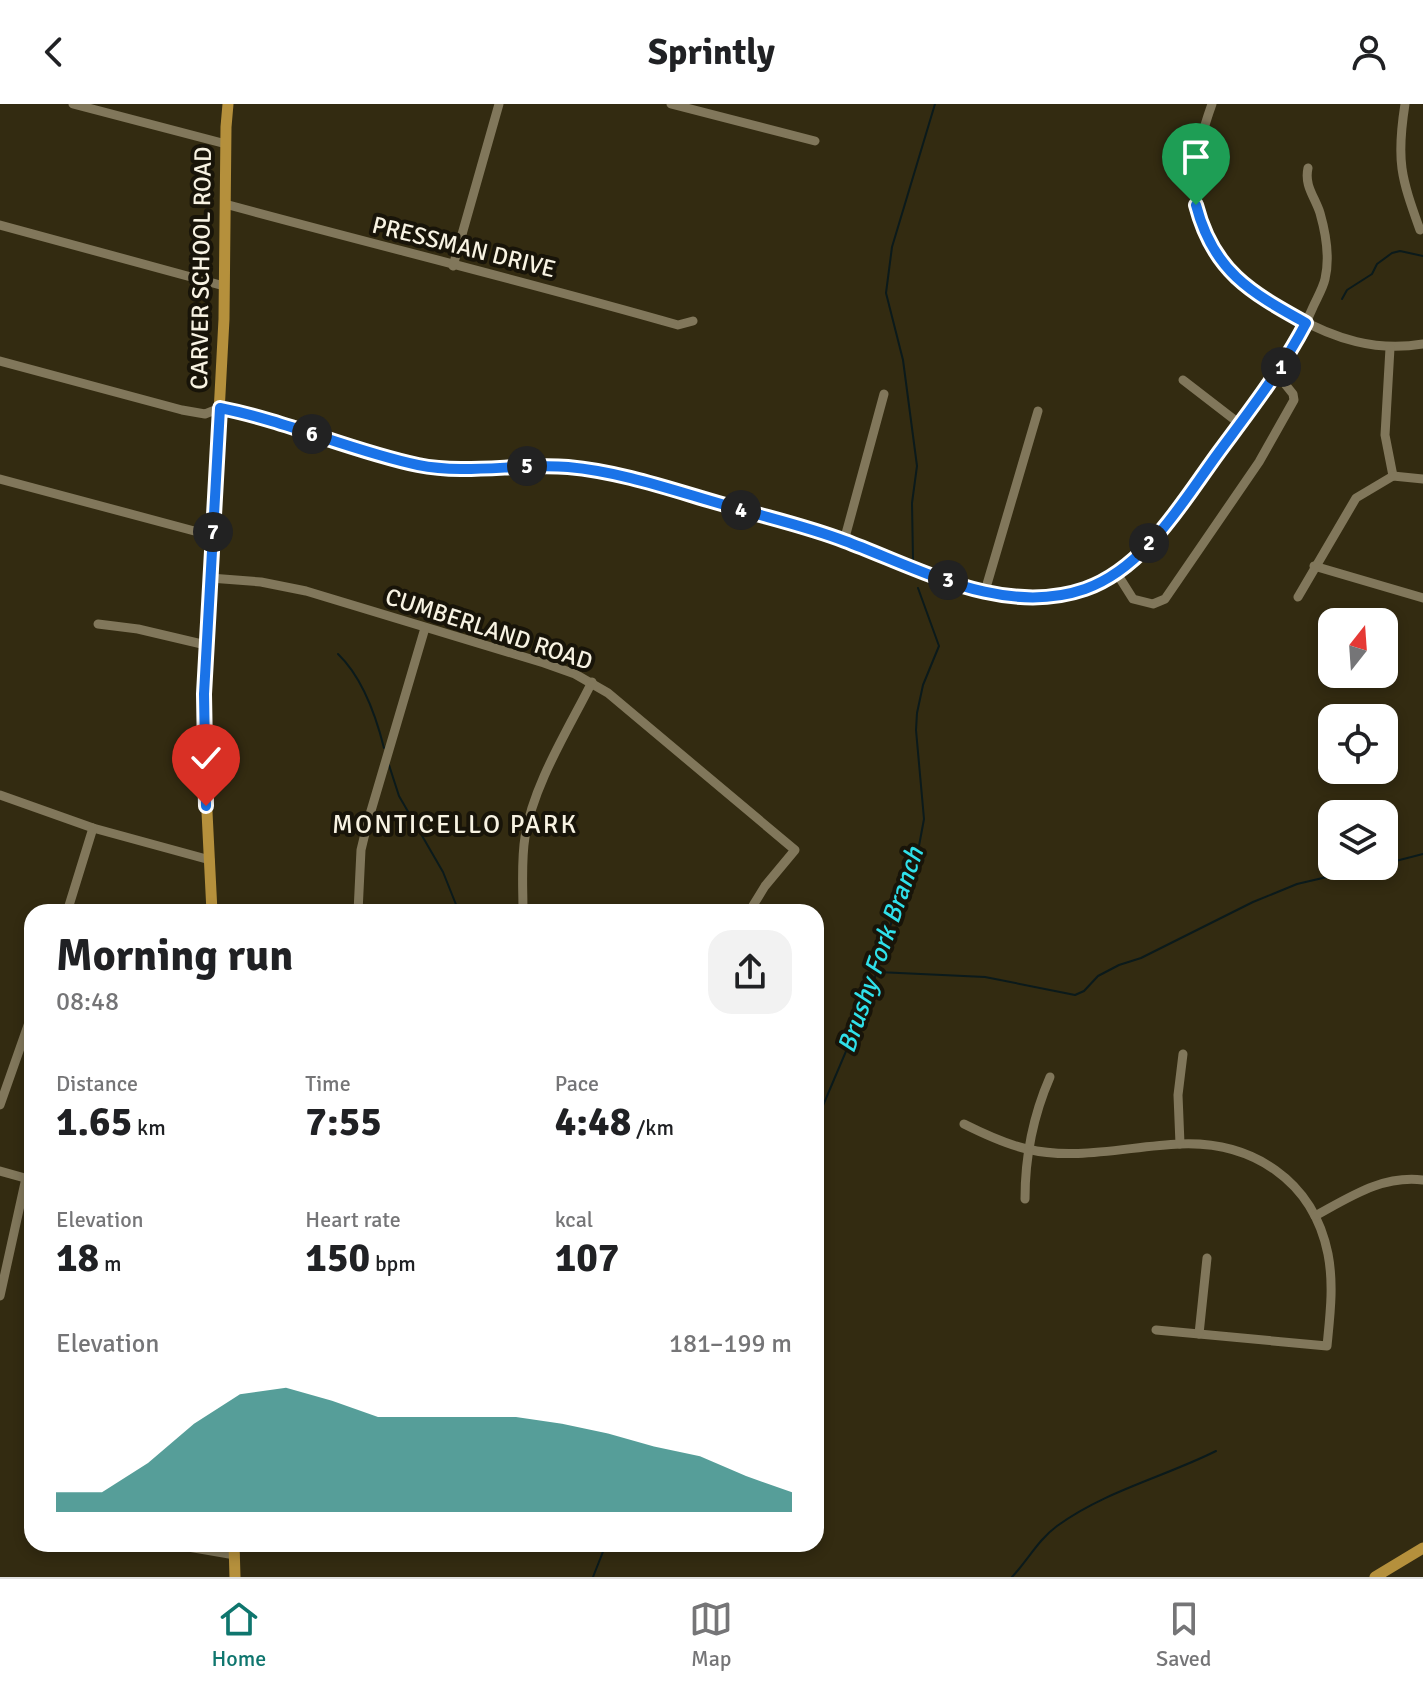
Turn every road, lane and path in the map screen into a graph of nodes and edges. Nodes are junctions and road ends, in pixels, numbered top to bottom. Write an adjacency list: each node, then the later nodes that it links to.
1 (73, 104): 8 (street)
2 (228, 104): 8 (main road, CARVER SCHOOL ROAD)
3 (499, 104): 13 (street)
4 (671, 104): 7 (street)
5 (1212, 104): 16 (street)
6 (1405, 104): 12 (street)
7 (815, 141)
8 (226, 144): 10 (main road, CARVER SCHOOL ROAD)
9 (1308, 168): 16 (street)
10 (225, 204): 13 (street, PRESSMAN DRIVE); 14 (main road, CARVER SCHOOL ROAD)
11 (0, 225): 14 (street)
12 (1420, 230)
13 (453, 266): 15 (street, PRESSMAN DRIVE)
14 (224, 286): 23 (main road, CARVER SCHOOL ROAD)
15 (693, 321)
16 (1306, 323): 18 (street); 20 (street)
17 (1423, 344): 18 (street)
18 (1390, 348): 26 (street)
19 (0, 361): 23 (street)
20 (1277, 374): 25 (street); 32 (street)
21 (1183, 380): 25 (street)
22 (884, 394): 30 (street)
23 (220, 408): 29 (main road, CARVER SCHOOL ROAD); 30 (street)
24 (1038, 411): 34 (street)
25 (1240, 424): 32 (street)
26 (1393, 476): 28 (street); 31 (street)
27 (0, 479): 29 (street)
28 (1423, 479)
29 (213, 536): 33 (main road, CARVER SCHOOL ROAD)
30 (844, 541): 34 (street)
31 (1314, 566): 35 (street); 36 (street)
32 (1116, 572): 34 (street)
33 (210, 578): 38 (street, CUMBERLAND ROAD); 39 (main road, CARVER SCHOOL ROAD)
34 (985, 591)
35 (1298, 597)
36 (1423, 598)
37 (98, 624): 39 (street)
38 (425, 628): 40 (street, CUMBERLAND ROAD); 46 (street)
39 (206, 645): 43 (main road, CARVER SCHOOL ROAD)
40 (592, 682): 47 (street); 48 (street, CUMBERLAND ROAD)
41 (0, 795): 42 (street)
42 (93, 828): 43 (street); 44 (street)
43 (210, 860): 45 (main road, CARVER SCHOOL ROAD)
44 (69, 904)
45 (212, 904)
46 (358, 904)
47 (523, 904)
48 (754, 904)
49 (24, 1037): 52 (street)
50 (1183, 1054): 54 (street)
51 (1050, 1077): 55 (street)
52 (0, 1105)
53 (964, 1124): 55 (street)
54 (1180, 1144): 55 (street); 61 (street)
55 (1028, 1150): 60 (street)
56 (0, 1171): 57 (street)
57 (24, 1178)
58 (1423, 1180): 61 (street)
59 (24, 1199): 63 (street)
60 (1025, 1199)
61 (1315, 1216): 65 (street)
62 (1207, 1258): 65 (street)
63 (0, 1296)
64 (1156, 1330): 65 (street)
65 (1199, 1334)
66 (1423, 1548): 69 (main road)
67 (234, 1552): 68 (main road)
68 (235, 1577)
69 (1375, 1577)

